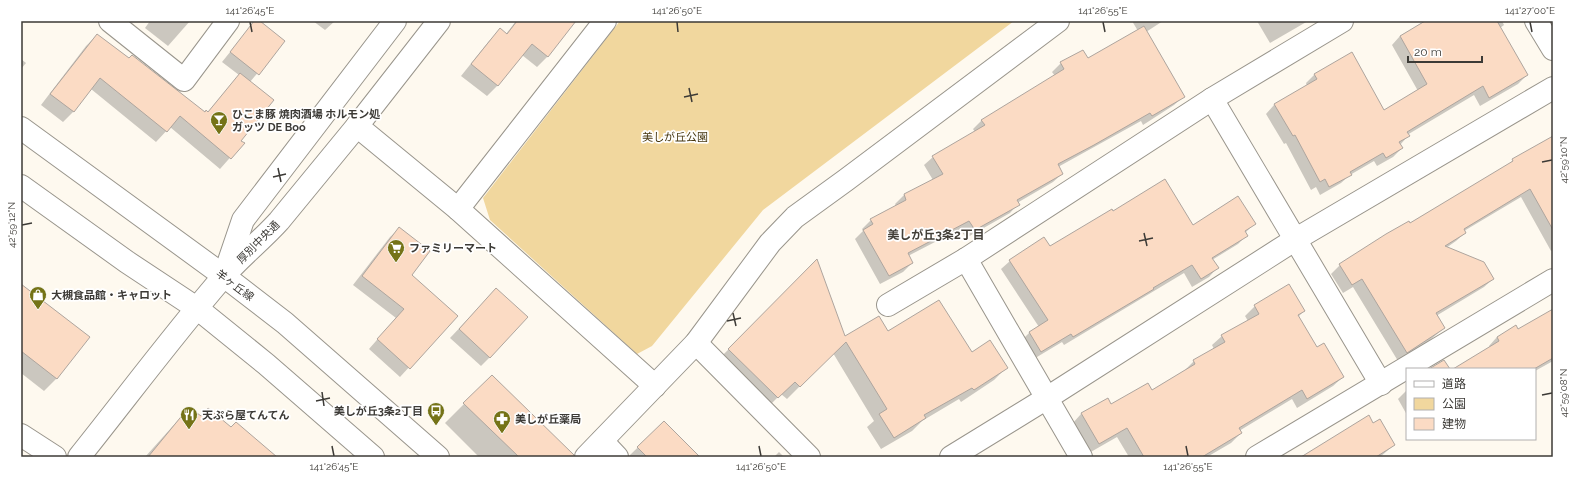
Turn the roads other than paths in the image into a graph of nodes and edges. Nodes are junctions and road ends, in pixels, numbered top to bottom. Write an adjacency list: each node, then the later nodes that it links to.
1 (110, 21): 2 (street)
2 (228, 21)
3 (395, 21): 18 (street, 厚別中央通)
4 (439, 21): 12 (street, 厚別中央通)
5 (605, 21): 15 (street)
6 (1058, 21): 22 (street)
7 (1342, 21): 11 (street)
8 (1536, 21): 9 (street)
9 (1553, 50)
10 (1553, 88): 16 (street)
11 (1212, 99): 16 (street); 17 (street)
12 (357, 126): 15 (street); 18 (street, 厚別中央通)
13 (21, 128): 18 (street, 羊ヶ丘線)
14 (21, 186): 21 (street)
15 (458, 209): 26 (street)
16 (1296, 239): 25 (street); 27 (street)
17 (966, 259): 20 (street); 27 (street)
18 (224, 276): 21 (street); 33 (street, 羊ヶ丘線)
19 (1553, 280): 23 (street)
20 (888, 305)
21 (198, 309): 31 (street); 32 (street)
22 (696, 343): 26 (street); 36 (street)
23 (1407, 368)
24 (1406, 369): 25 (street)
25 (1381, 384): 39 (street)
26 (655, 386): 29 (street)
27 (1047, 398): 37 (street); 38 (street)
28 (21, 435): 30 (street)
29 (602, 441): 34 (street); 35 (street)
30 (55, 457)
31 (79, 457)
32 (373, 457)
33 (438, 457)
34 (586, 457)
35 (617, 457)
36 (809, 457)
37 (951, 457)
38 (1081, 457)
39 (1257, 457)

